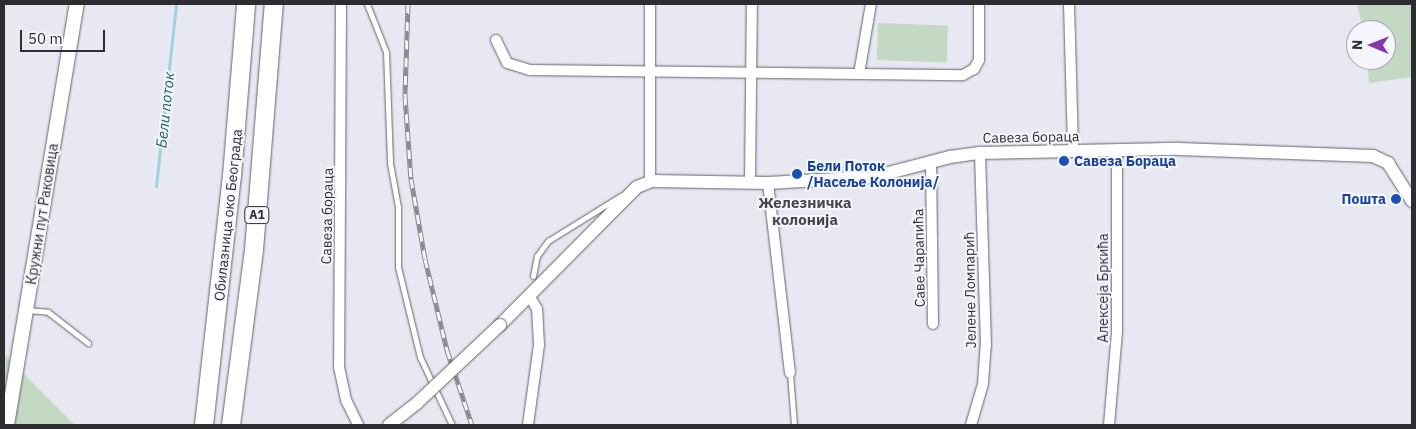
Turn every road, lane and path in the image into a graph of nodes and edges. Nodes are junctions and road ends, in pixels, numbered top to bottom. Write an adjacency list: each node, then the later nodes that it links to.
1 (77, 4): 26 (main road, Кружни пут Раковица)
2 (246, 4): 31 (highway, Обилазница око Београда / A1)
3 (274, 4): 32 (highway, Обилазница око Београда / A1)
4 (341, 4): 33 (street, Савеза бораца)
5 (367, 4): 35 (lane)
6 (650, 4): 12 (street)
7 (752, 4): 13 (street)
8 (871, 4): 14 (street)
9 (979, 4): 14 (street)
10 (1068, 4): 16 (street)
11 (496, 40): 12 (street)
12 (649, 71): 13 (street); 19 (street)
13 (751, 71): 14 (street); 20 (street)
14 (859, 74)
15 (1117, 150): 16 (street, Савеза бораца); 23 (street, Савеза бораца); 39 (street, Алексеја Бркића)
16 (1073, 151): 17 (street, Савеза бораца)
17 (980, 153): 18 (street, Савеза бораца); 38 (street, Јелене Ломпарић)
18 (931, 161): 21 (street, Савеза бораца); 27 (street, Саве Чарапића)
19 (650, 182): 20 (street, Савеза бораца); 22 (street, Савеза бораца)
20 (750, 183): 21 (street, Савеза бораца)
21 (768, 183): 29 (street)
22 (634, 190): 24 (lane, Савеза бораца); 25 (street, Савеза бораца)
23 (1412, 201)
24 (533, 276)
25 (530, 297): 34 (street, Савеза бораца, bridge); 36 (street)
26 (26, 310): 28 (lane); 30 (main road, Кружни пут Раковица)
27 (933, 324)
28 (88, 343)
29 (790, 373): 37 (lane)
30 (7, 425)
31 (204, 425)
32 (231, 425)
33 (358, 425)
34 (389, 425)
35 (452, 425)
36 (528, 425)
37 (794, 425)
38 (970, 425)
39 (1109, 425)

